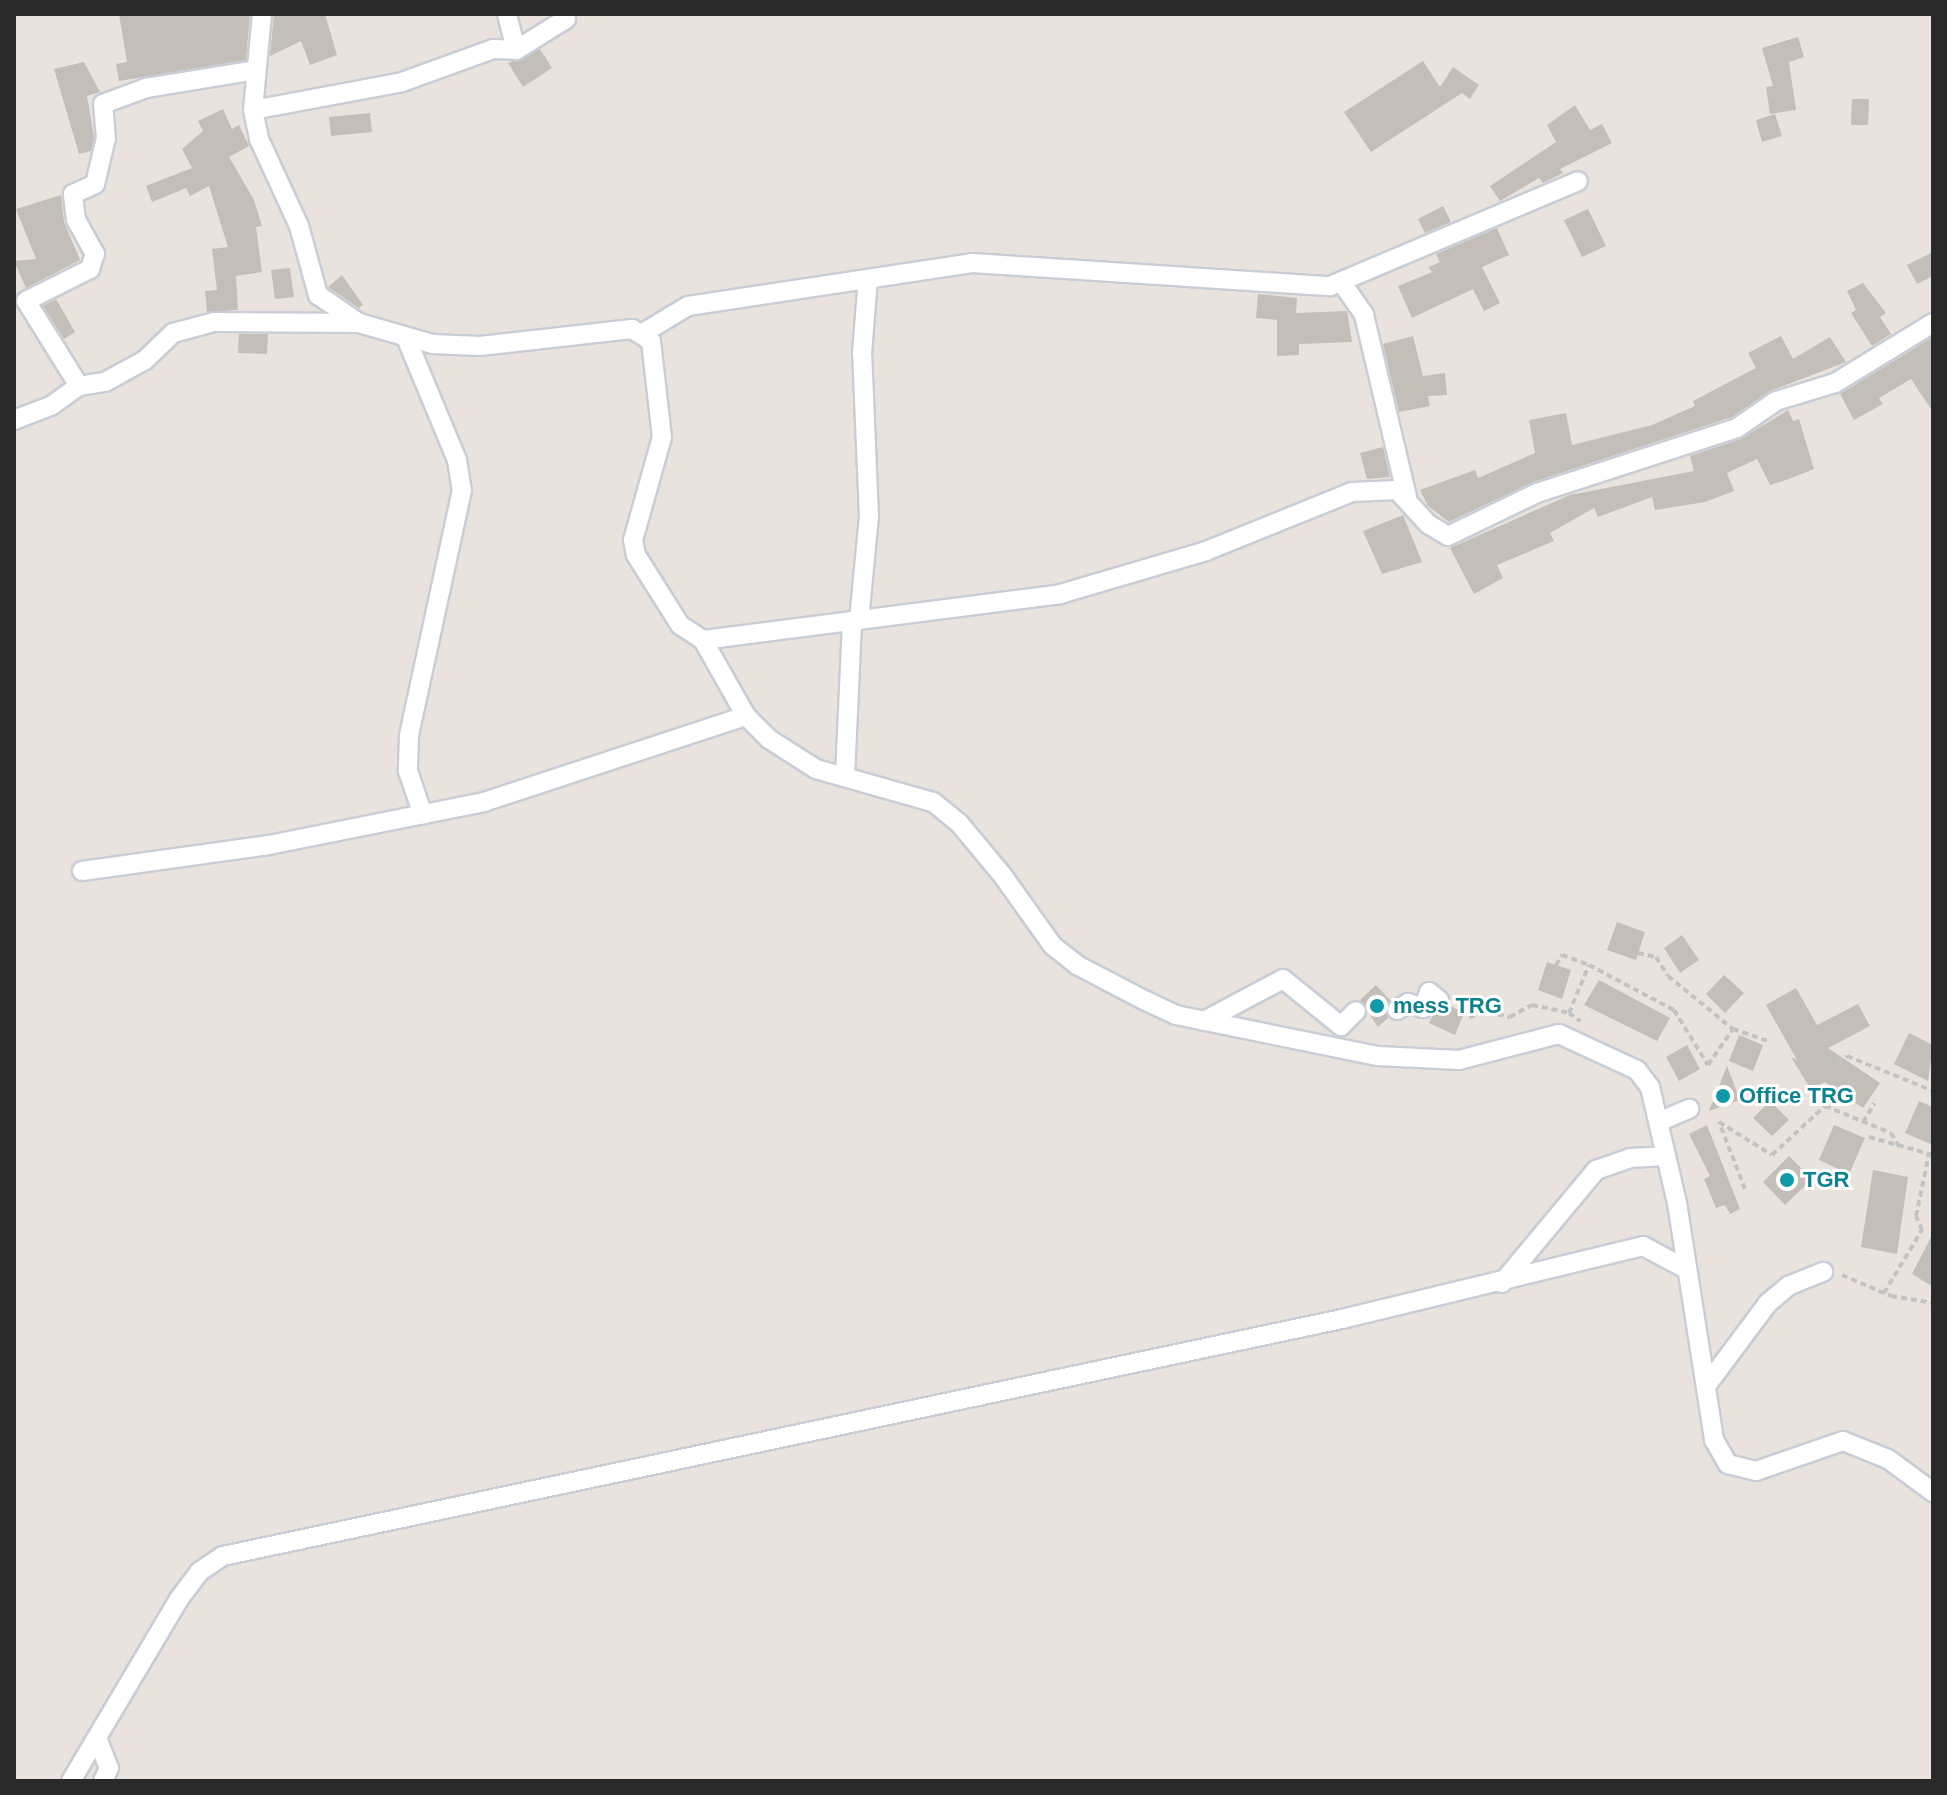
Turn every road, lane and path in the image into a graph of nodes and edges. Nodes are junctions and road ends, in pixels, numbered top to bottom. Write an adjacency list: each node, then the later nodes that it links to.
1 (262, 14): 5 (street)
2 (507, 14): 4 (street)
3 (566, 19): 4 (street)
4 (516, 50): 6 (street)
5 (256, 70): 6 (street); 14 (street)
6 (253, 110): 10 (street)
7 (1578, 181): 9 (street)
8 (868, 279): 9 (street); 12 (street); 17 (street)
9 (1342, 283): 16 (street)
10 (359, 323): 13 (street); 14 (street)
11 (1933, 323): 16 (street)
12 (643, 333): 13 (street); 18 (street)
13 (407, 340): 21 (street)
14 (79, 386): 15 (street)
15 (14, 420)
16 (1407, 497): 17 (street)
17 (856, 621): 18 (street); 20 (street)
18 (703, 640): 19 (street)
19 (746, 716): 20 (street); 21 (street)
20 (845, 777): 30 (street)
21 (423, 815): 22 (street)
22 (82, 871)
23 (1638, 953): 31 (path)
24 (1556, 965): 25 (path)
25 (1589, 965): 29 (path); 31 (path)
26 (1439, 1000): 27 (street)
27 (1397, 1010)
28 (1356, 1011): 30 (street)
29 (1469, 1017)
30 (1204, 1021): 37 (street)
31 (1733, 1029): 32 (path)
32 (1770, 1042)
33 (1838, 1064): 34 (path)
34 (1933, 1091)
35 (1875, 1103): 38 (path)
36 (1689, 1109): 37 (street)
37 (1658, 1122): 42 (street)
38 (1863, 1122): 40 (path); 43 (path)
39 (1869, 1137): 40 (path)
40 (1900, 1148): 41 (path)
41 (1931, 1154): 47 (path)
42 (1666, 1156): 44 (street); 46 (street)
43 (1745, 1189)
44 (1686, 1269): 46 (street); 49 (street)
45 (1823, 1272): 47 (path); 49 (street)
46 (1502, 1283): 51 (street)
47 (1884, 1293): 48 (path)
48 (1933, 1303)
49 (1706, 1386): 50 (street)
50 (1933, 1492)
51 (98, 1740): 52 (street); 53 (street)
52 (71, 1781)
53 (103, 1781)

